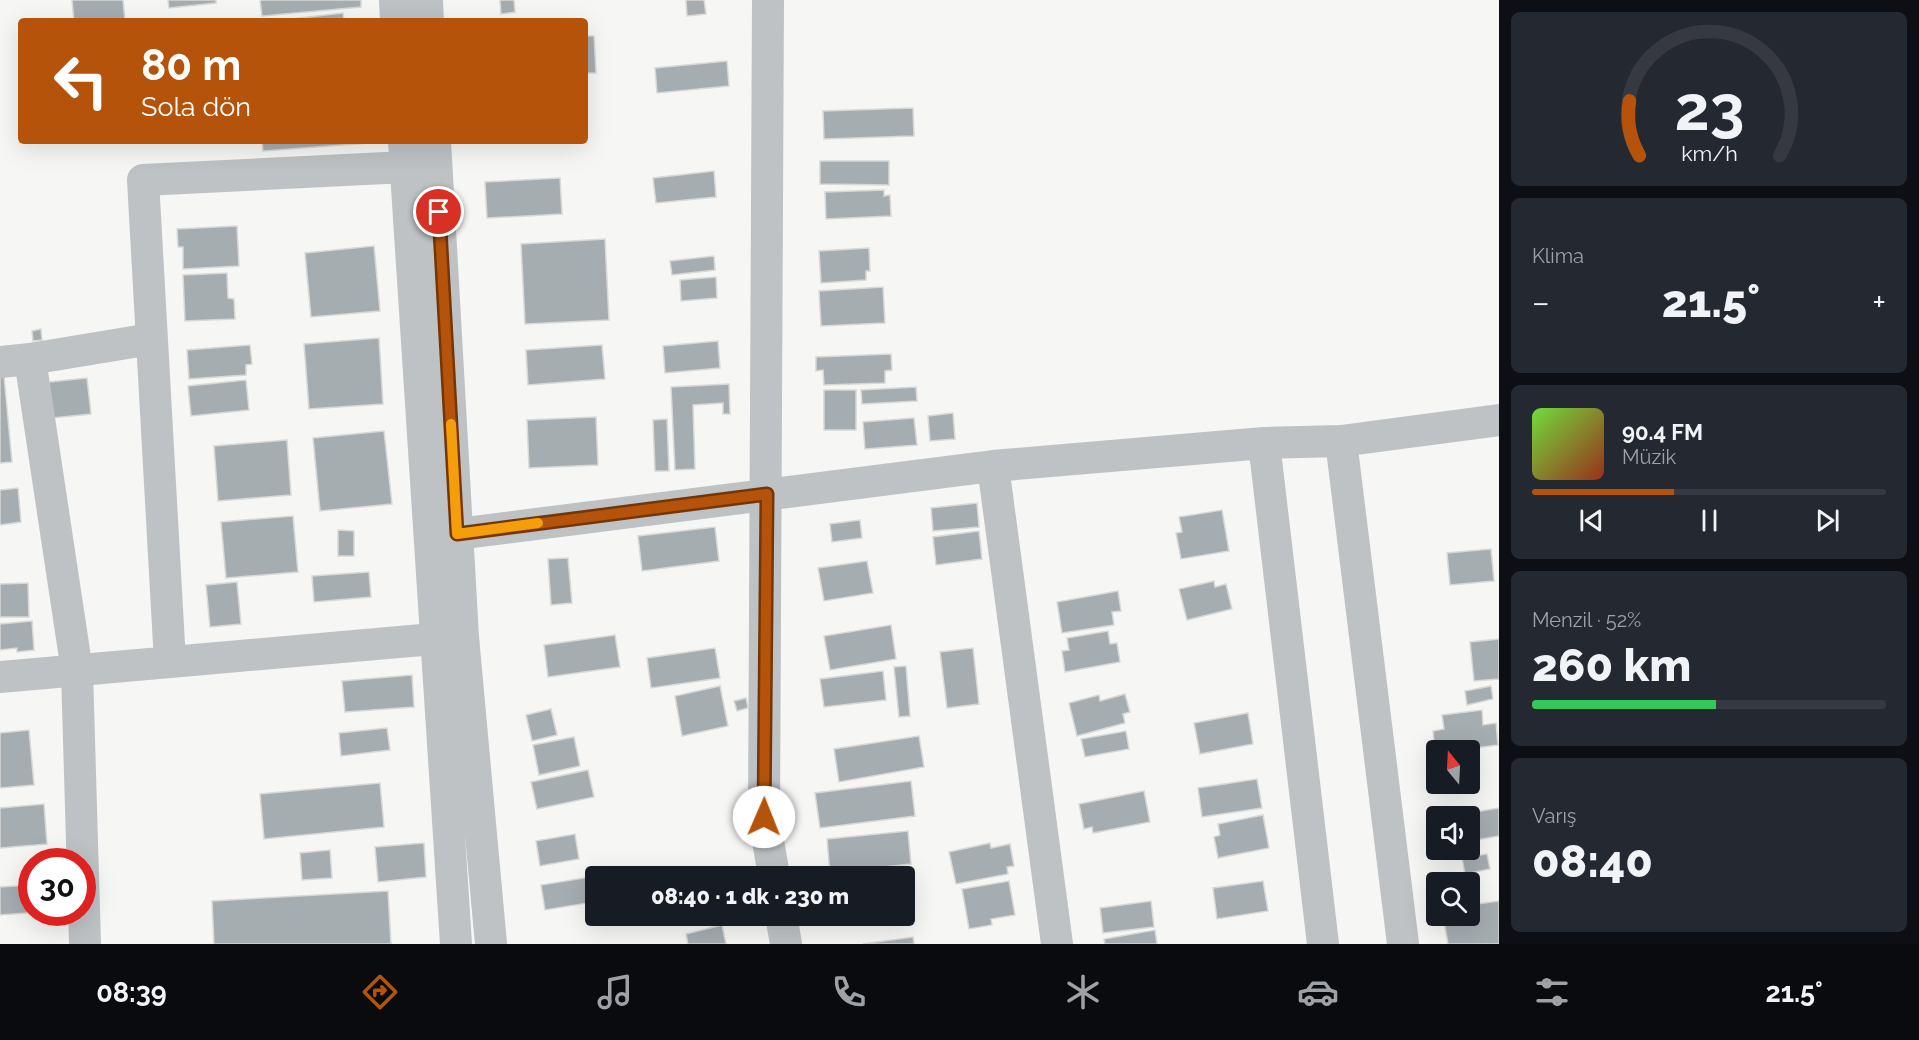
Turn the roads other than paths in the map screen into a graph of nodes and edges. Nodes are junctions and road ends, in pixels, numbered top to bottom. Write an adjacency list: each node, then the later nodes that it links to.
1 (395, 0): 4 (street)
2 (427, 0): 5 (street)
3 (768, 0): 14 (street)
4 (396, 18)
5 (428, 18)
6 (436, 153): 7 (street); 15 (street)
7 (405, 154): 8 (street); 16 (street)
8 (152, 339): 9 (street); 17 (street)
9 (15, 360): 18 (street)
10 (1499, 420): 11 (street)
11 (1341, 441): 12 (street); 28 (street)
12 (1264, 443): 13 (street); 27 (street)
13 (993, 466): 14 (street); 26 (street)
14 (767, 494): 15 (street); 20 (street)
15 (457, 534): 16 (street)
16 (449, 638): 17 (street); 23 (street); 24 (street)
17 (170, 662): 18 (street)
18 (76, 671): 19 (street); 22 (street)
19 (0, 677)
20 (772, 866)
21 (783, 926): 25 (street)
22 (85, 944)
23 (456, 944)
24 (491, 944)
25 (786, 944)
26 (1057, 944)
27 (1323, 944)
28 (1403, 944)

